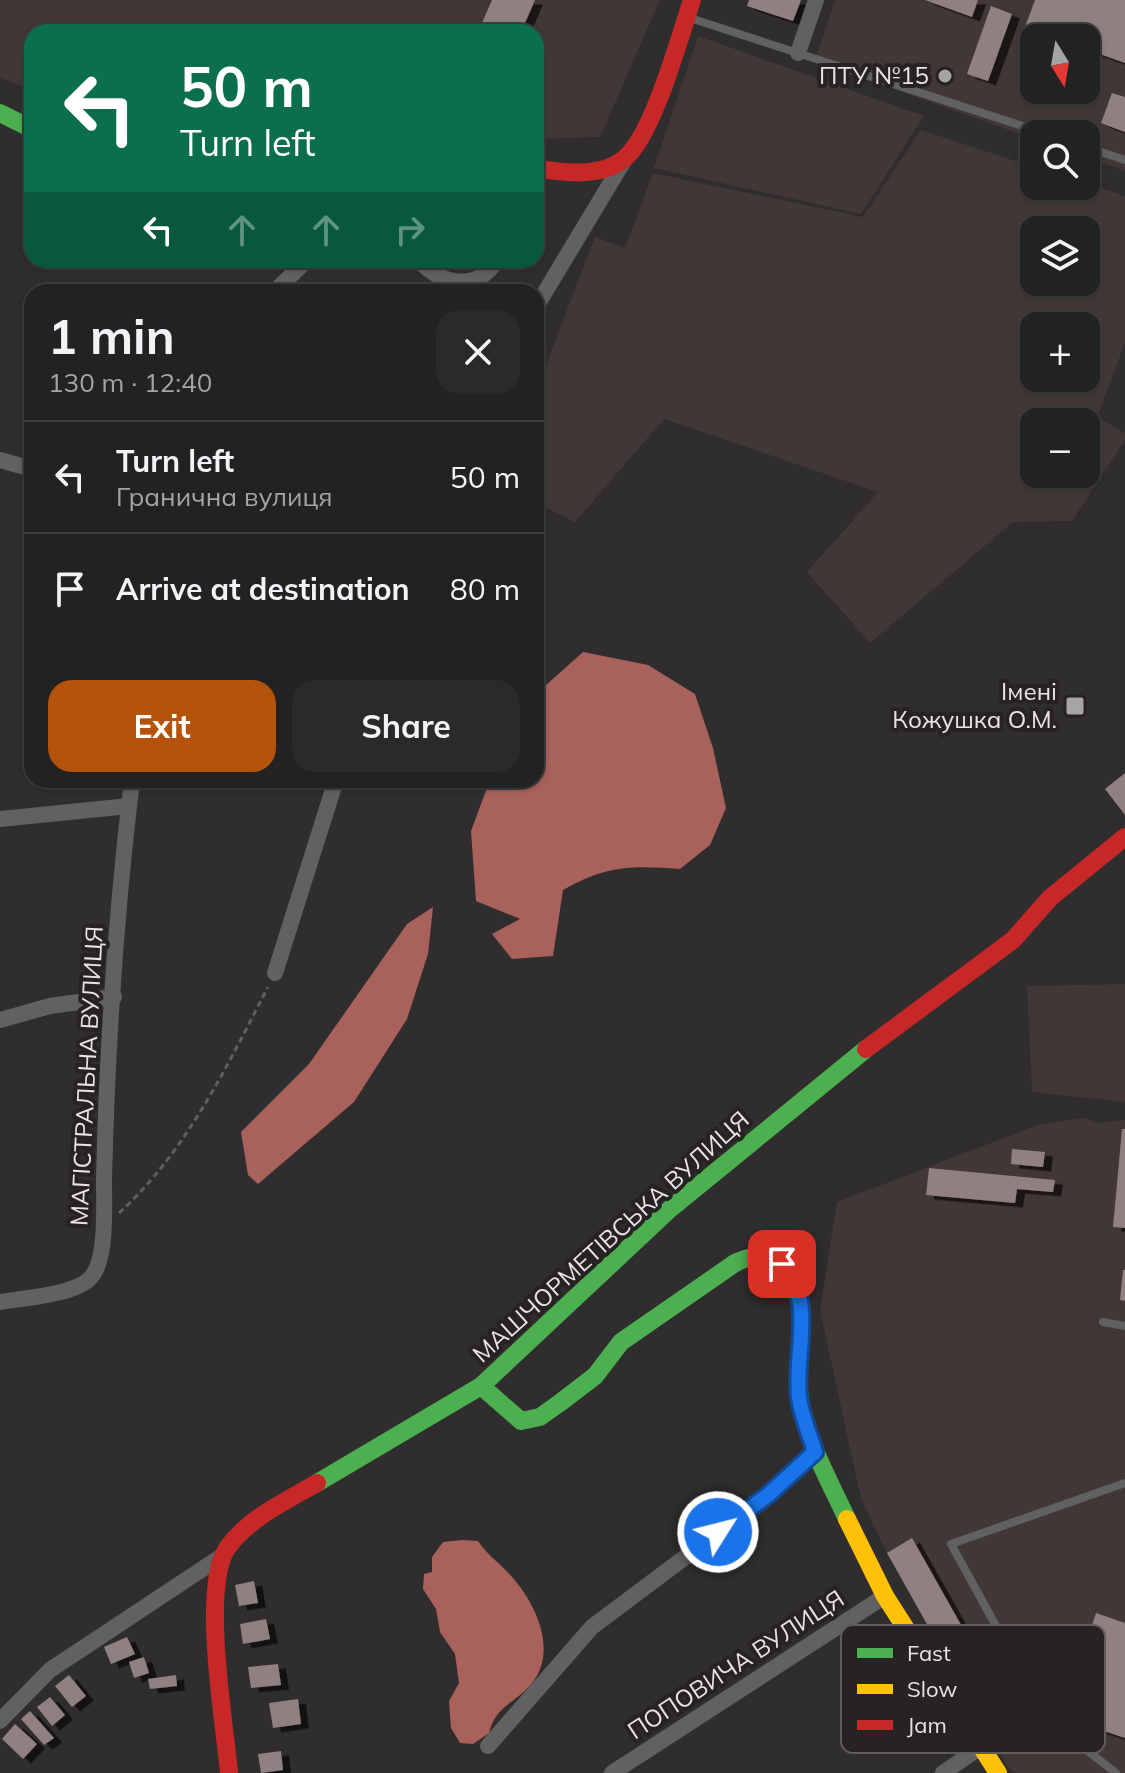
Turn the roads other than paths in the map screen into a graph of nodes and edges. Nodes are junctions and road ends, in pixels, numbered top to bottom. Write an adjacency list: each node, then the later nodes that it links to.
1 (816, 0): 3 (street)
2 (689, 8): 3 (lane); 8 (street)
3 (798, 53): 6 (lane)
4 (0, 113): 5 (street)
5 (24, 125)
6 (1020, 125)
7 (1100, 152): 9 (lane)
8 (626, 158): 10 (street); 15 (street)
9 (1125, 160)
10 (544, 170)
11 (299, 268): 14 (street)
12 (425, 268): 13 (street)
13 (490, 268)
14 (282, 284)
15 (544, 294)
16 (0, 460): 17 (street)
17 (24, 467)
18 (131, 788): 20 (street, МАГІСТРАЛЬНА ВУЛИЦЯ)
19 (333, 788): 23 (street)
20 (129, 806): 21 (street); 24 (street, МАГІСТРАЛЬНА ВУЛИЦЯ)
21 (0, 819)
22 (1125, 837): 29 (street, МАШЧОРМЕТІВСЬКА ВУЛИЦЯ)
23 (275, 973)
24 (114, 997): 25 (street); 26 (street, МАГІСТРАЛЬНА ВУЛИЦЯ)
25 (0, 1020)
26 (0, 1302)
27 (1103, 1322): 28 (lane)
28 (1125, 1326)
29 (481, 1386): 30 (street); 32 (street, МАШЧОРМЕТІВСЬКА ВУЛИЦЯ)
30 (815, 1452): 33 (street); 37 (street)
31 (1125, 1483): 35 (lane)
32 (222, 1556): 36 (street); 41 (street)
33 (885, 1596): 34 (street); 42 (street, ПОПОВИЧА ВУЛИЦЯ)
34 (903, 1625)
35 (996, 1625)
36 (0, 1721)
37 (488, 1746)
38 (972, 1753): 43 (street)
39 (983, 1753): 44 (street)
40 (1090, 1753): 45 (lane)
41 (229, 1773)
42 (612, 1773)
43 (943, 1773)
44 (998, 1773)
45 (1116, 1773)

